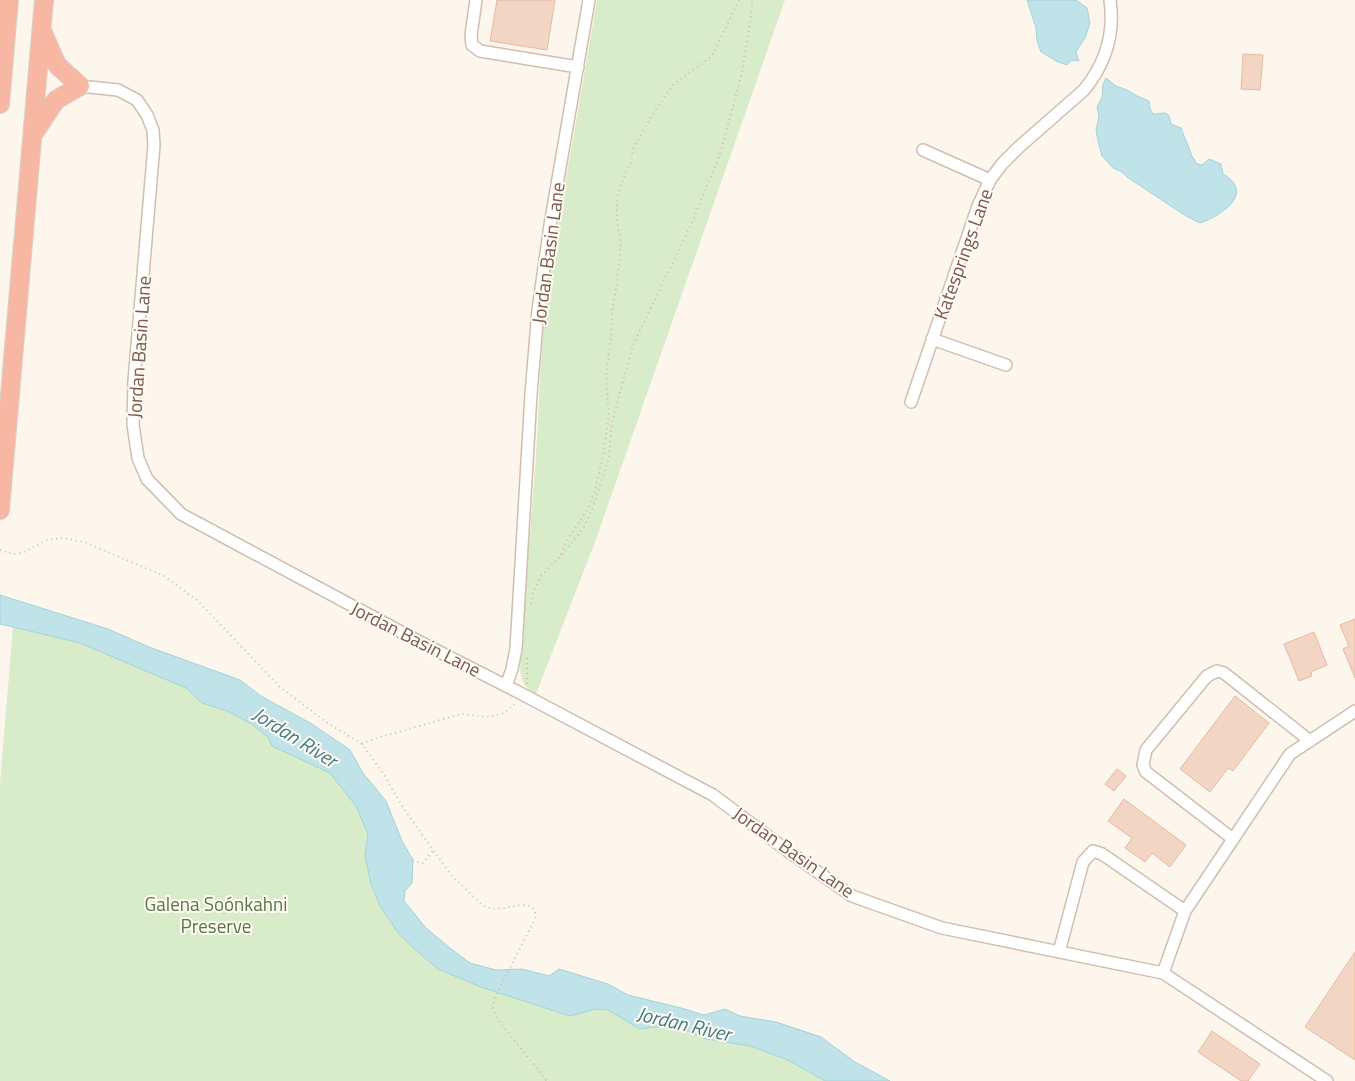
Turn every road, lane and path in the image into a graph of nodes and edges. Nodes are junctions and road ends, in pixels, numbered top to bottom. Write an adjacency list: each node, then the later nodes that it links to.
1 (8, 0): 11 (highway)
2 (44, 0): 8 (highway)
3 (476, 0): 9 (street)
4 (589, 0): 9 (street, Jordan Basin Lane)
5 (739, 0): 20 (path)
6 (752, 0): 20 (path)
7 (1110, 0): 14 (street, Katesprings Lane)
8 (41, 30): 10 (highway); 12 (highway)
9 (578, 67): 24 (street, Jordan Basin Lane)
10 (80, 86): 12 (highway); 24 (street, Jordan Basin Lane)
11 (0, 104)
12 (32, 135): 18 (highway)
13 (923, 150): 14 (street)
14 (990, 180): 15 (street, Katesprings Lane)
15 (932, 339): 16 (street); 17 (street, Katesprings Lane)
16 (1006, 365)
17 (911, 402)
18 (1, 501)
19 (0, 550): 28 (path)
20 (560, 557): 21 (path)
21 (530, 609)
22 (527, 652): 23 (path)
23 (528, 679)
24 (506, 686): 33 (street, Jordan Basin Lane)
25 (516, 704): 28 (path)
26 (1355, 711): 27 (street)
27 (1310, 741): 29 (street); 29 (street)
28 (362, 744): 30 (path)
29 (1233, 838): 32 (street)
30 (433, 850): 31 (path); 35 (path)
31 (413, 860)
32 (1185, 911): 33 (street); 34 (street)
33 (1059, 952): 34 (street, Jordan Basin Lane)
34 (1163, 973): 36 (street)
35 (547, 1081)
36 (1327, 1081)

